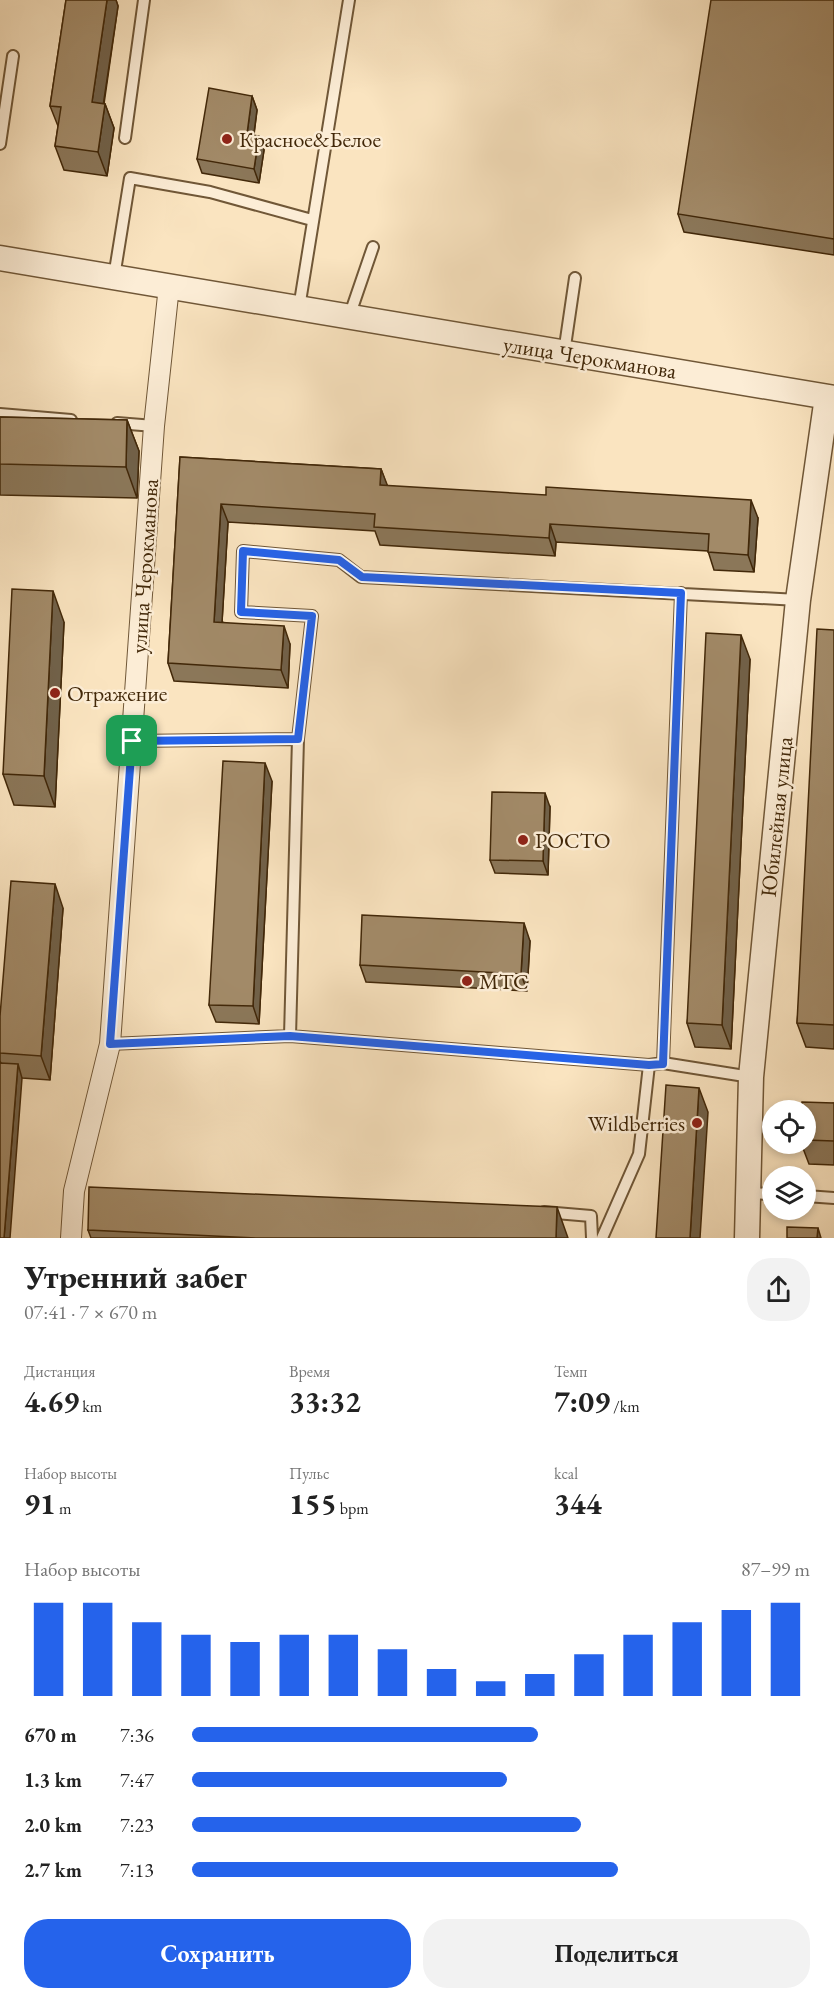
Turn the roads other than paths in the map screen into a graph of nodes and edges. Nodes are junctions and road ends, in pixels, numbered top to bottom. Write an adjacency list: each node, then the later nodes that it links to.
1 (144, 0): 4 (lane)
2 (349, 0): 6 (lane)
3 (13, 56): 5 (lane)
4 (125, 138)
5 (0, 144)
6 (312, 220): 9 (lane); 12 (lane)
7 (373, 247): 13 (lane)
8 (0, 258): 9 (street, улица Черокманова)
9 (114, 277): 11 (street, улица Черокманова)
10 (575, 278): 14 (lane)
11 (169, 286): 12 (street, улица Черокманова); 19 (street, улица Черокманова)
12 (299, 309): 13 (street, улица Черокманова)
13 (349, 317): 14 (street, улица Черокманова)
14 (564, 353): 15 (street, улица Черокманова)
15 (830, 397): 21 (street, Юбилейная улица)
16 (0, 414): 17 (lane)
17 (83, 421)
18 (106, 423): 19 (lane)
19 (154, 426): 23 (street, улица Черокманова)
20 (681, 593): 21 (lane); 22 (lane); 26 (lane)
21 (798, 600): 28 (street, Юбилейная улица)
22 (298, 739): 23 (lane); 24 (lane)
23 (132, 741): 25 (street, улица Черокманова)
24 (290, 1036): 25 (lane); 27 (lane)
25 (110, 1044): 33 (street, улица Черокманова)
26 (663, 1064): 27 (lane); 28 (lane)
27 (649, 1065): 35 (lane)
28 (751, 1077): 29 (street, Юбилейная улица)
29 (761, 1193): 36 (street, Юбилейная улица)
30 (816, 1197): 31 (lane)
31 (834, 1198)
32 (528, 1211): 34 (lane)
33 (71, 1238)
34 (592, 1238)
35 (602, 1238)
36 (747, 1238)

